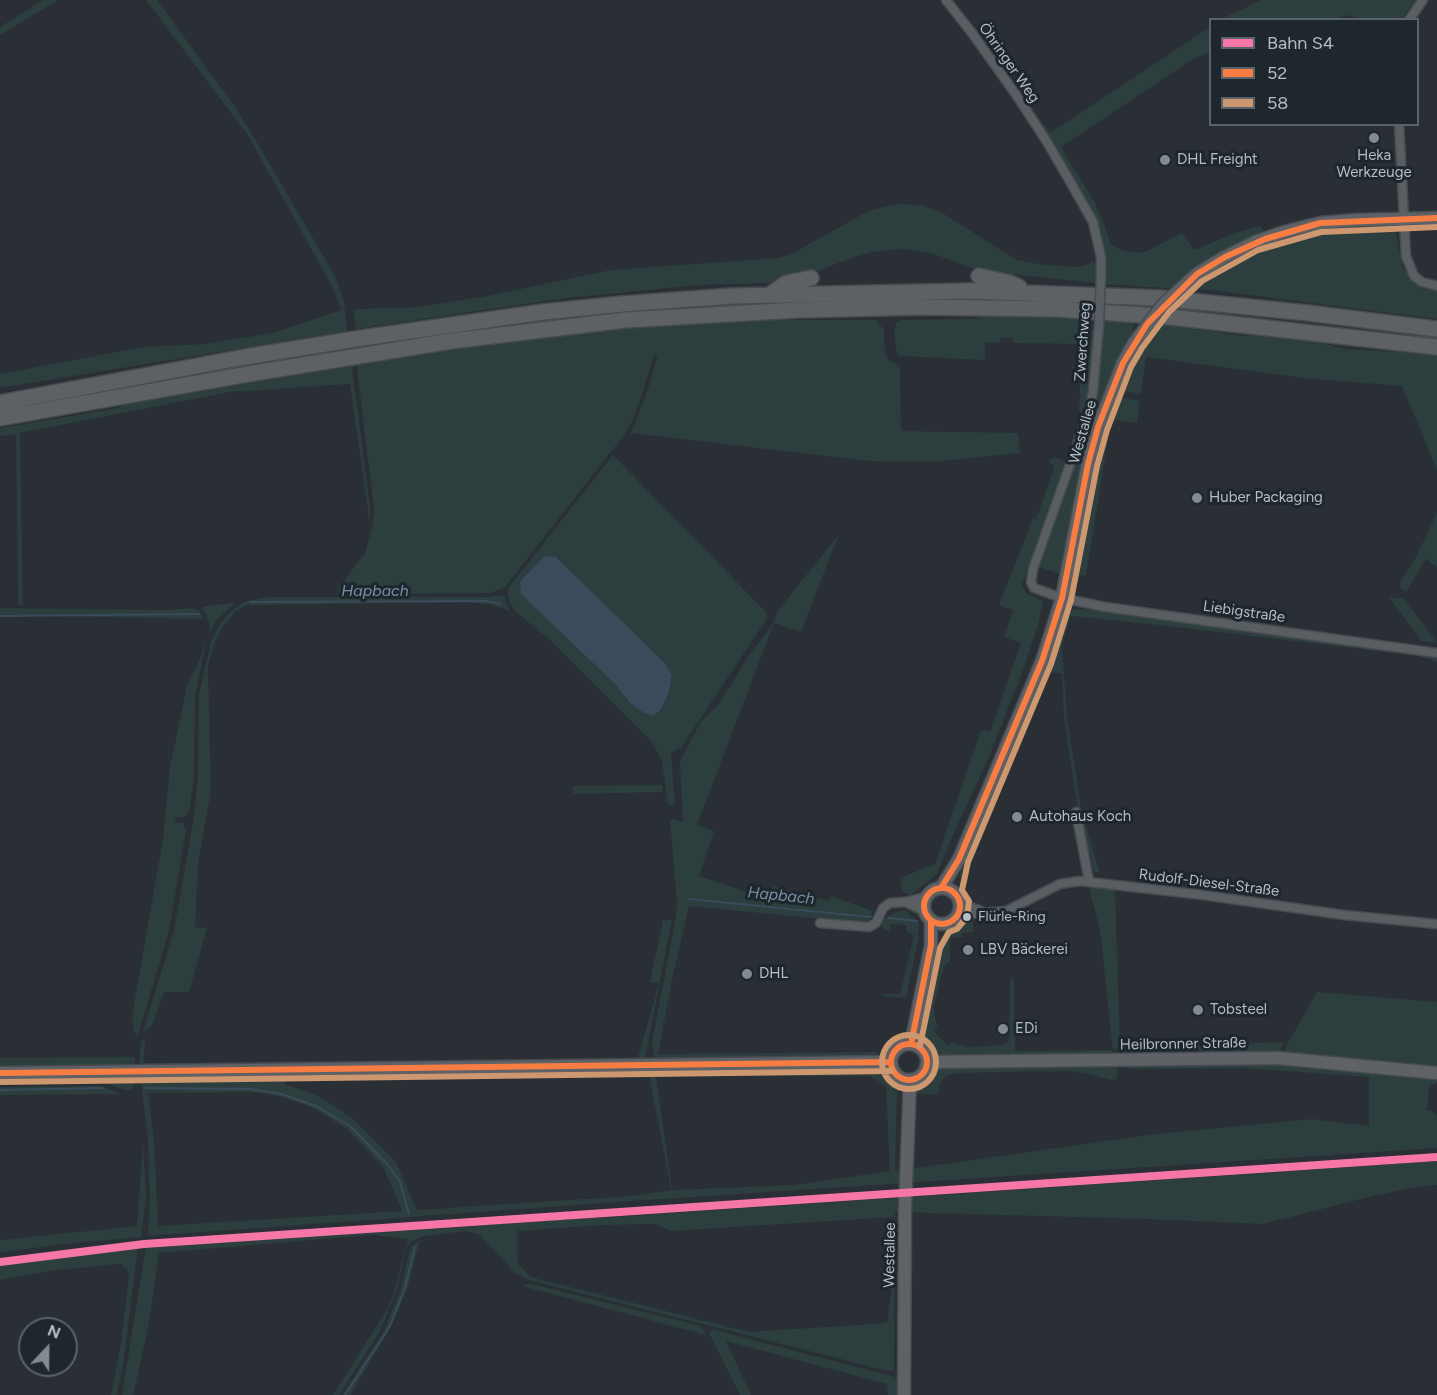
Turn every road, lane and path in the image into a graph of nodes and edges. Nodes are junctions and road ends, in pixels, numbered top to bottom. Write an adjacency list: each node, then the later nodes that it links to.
1 (945, 0): 5 (street, Öhringer Weg)
2 (1423, 0): 3 (street)
3 (1410, 18)
4 (1399, 126): 7 (street)
5 (1047, 142): 17 (street, Zwerchweg, bridge)
6 (1437, 218): 7 (main road, Westallee)
7 (1404, 219): 10 (street); 17 (main road, Westallee, bridge)
8 (979, 276): 11 (highway)
9 (812, 278): 12 (highway)
10 (1437, 286)
11 (1030, 292): 12 (highway); 13 (highway)
12 (771, 294): 15 (highway)
13 (1437, 329)
14 (1437, 347): 16 (highway)
15 (0, 403)
16 (0, 418)
17 (1062, 597): 18 (street, Liebigstraße); 20 (main road, Westallee)
18 (1437, 653)
19 (1076, 812): 21 (street)
20 (959, 859): 22 (main road, Westallee); 25 (main road, Westallee)
21 (1089, 881): 25 (street, Rudolf-Diesel-Straße); 28 (street, Rudolf-Diesel-Straße)
22 (941, 888): 23 (main road); 25 (main road)
23 (926, 897): 24 (street); 26 (main road)
24 (905, 902): 26 (street); 27 (street)
25 (957, 904): 26 (main road)
26 (933, 919): 29 (main road)
27 (820, 923)
28 (1437, 924)
29 (911, 1044): 30 (main road); 31 (main road)
30 (891, 1062): 32 (main road); 34 (main road)
31 (928, 1062): 33 (main road, Heilbronner Straße); 34 (main road)
32 (0, 1073)
33 (1437, 1073)
34 (910, 1080): 35 (main road, Westallee)
35 (904, 1395)

